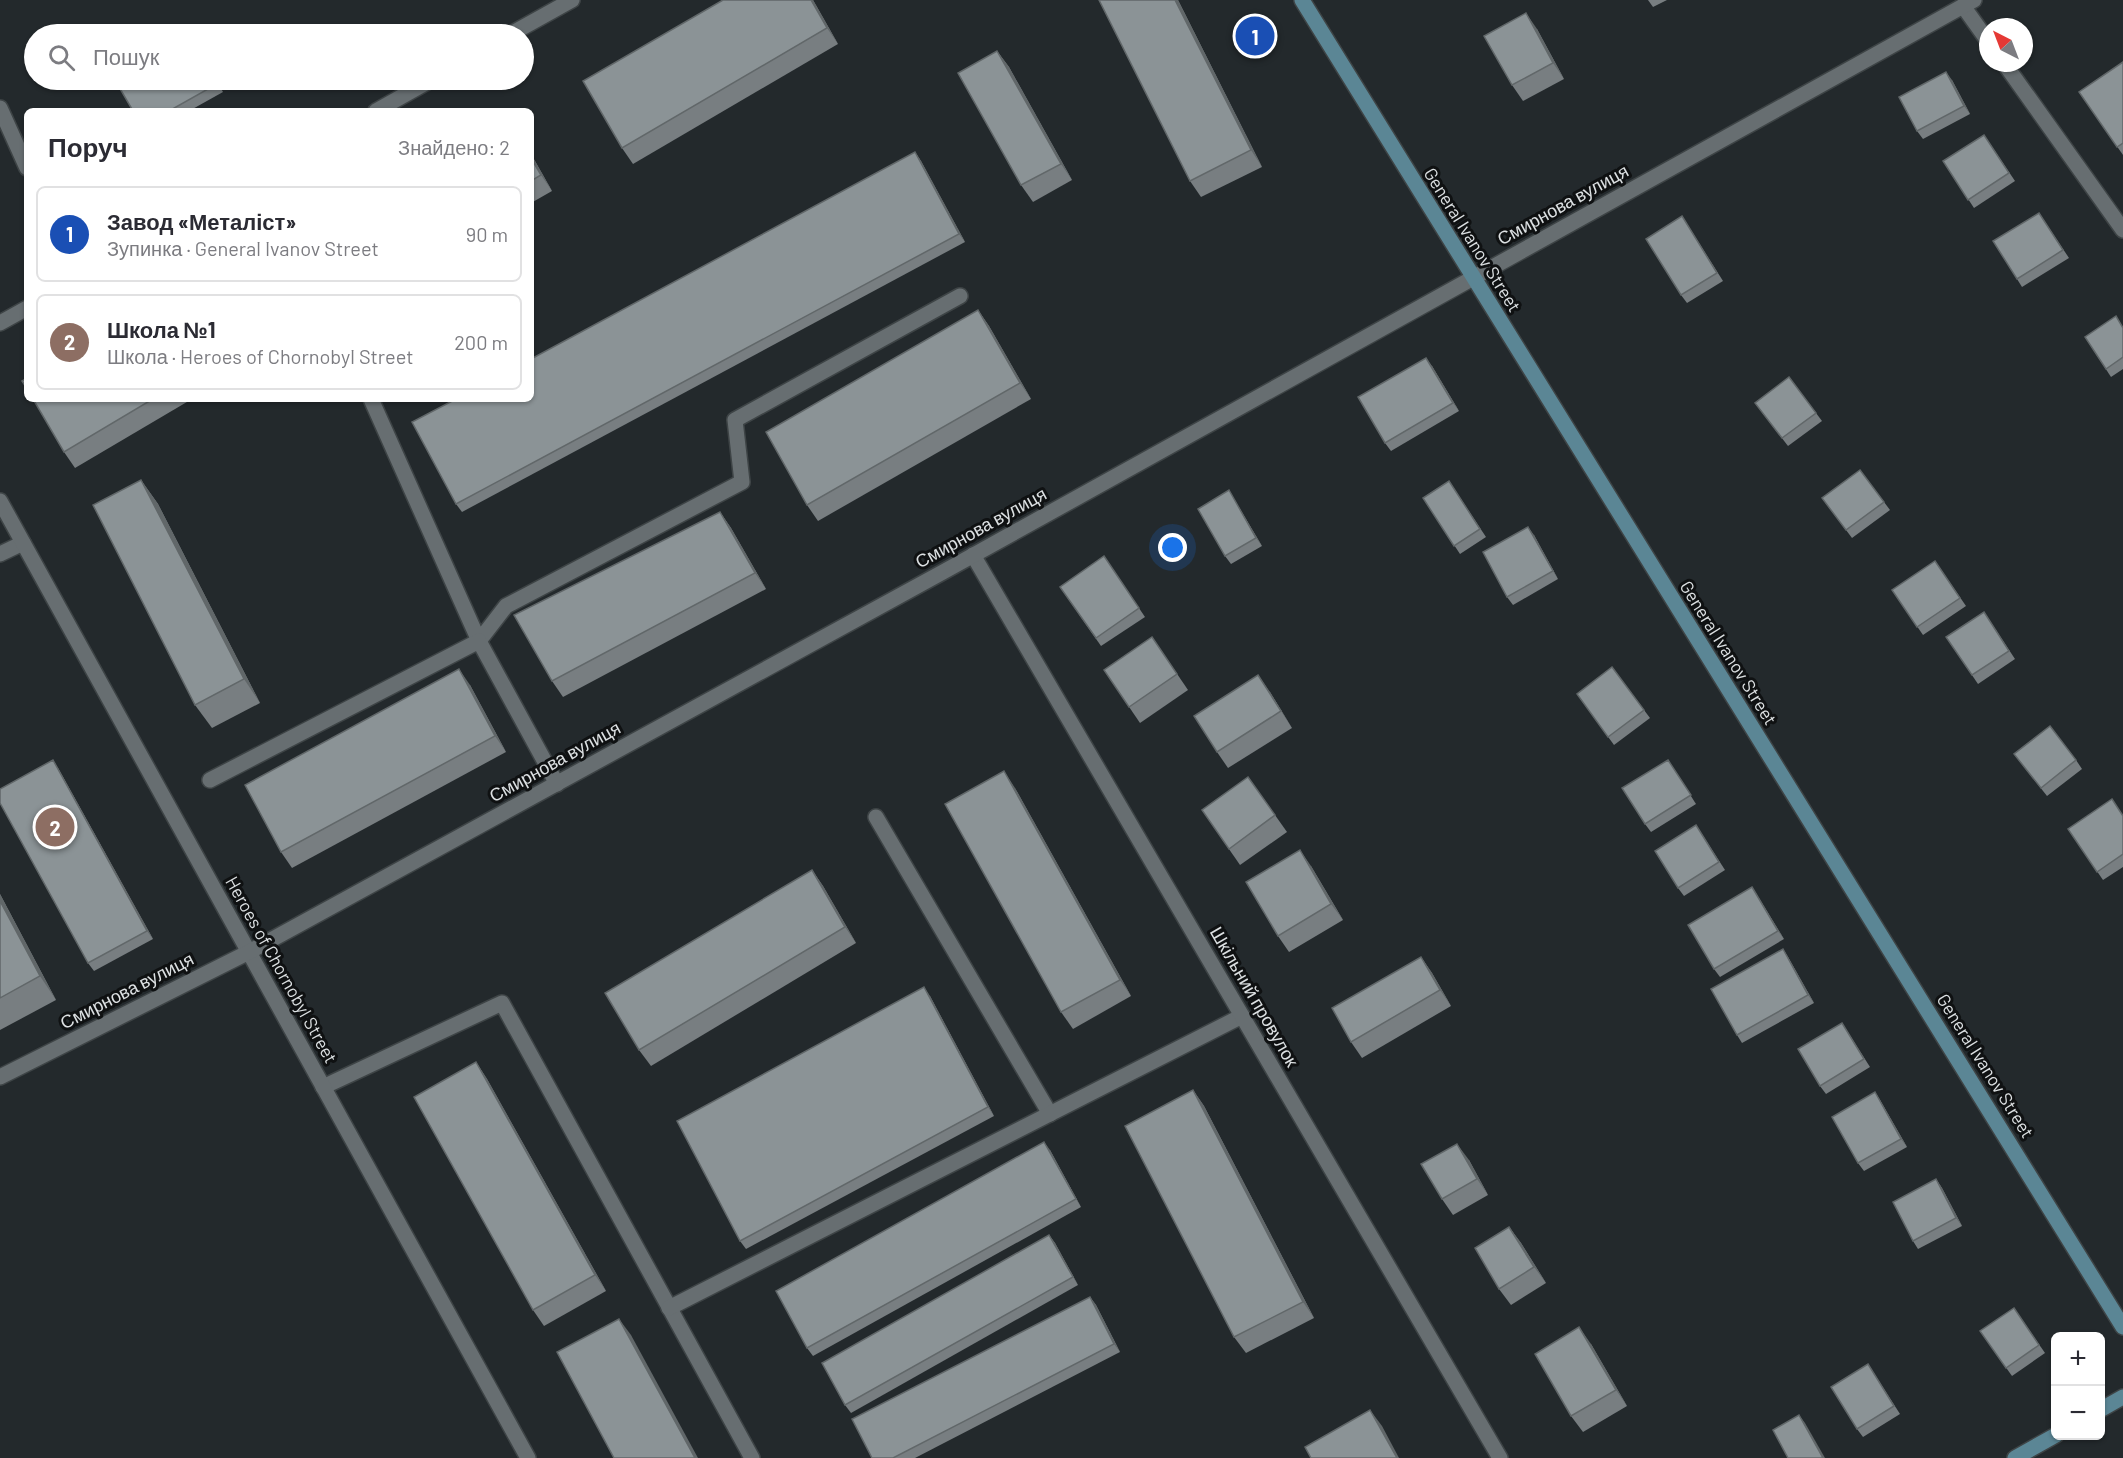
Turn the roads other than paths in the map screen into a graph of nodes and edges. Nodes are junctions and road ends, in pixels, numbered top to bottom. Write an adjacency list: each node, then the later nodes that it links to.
1 (572, 0): 4 (street)
2 (1302, 0): 12 (street, General Ivanov Street)
3 (1968, 3): 5 (street); 12 (street, Смирнова вулиця)
4 (529, 24)
5 (1979, 24)
6 (2010, 72): 11 (street)
7 (413, 90): 9 (street)
8 (0, 108): 10 (street)
9 (381, 108)
10 (24, 161)
11 (2123, 230)
12 (1472, 278): 20 (street, Смирнова вулиця); 31 (street, General Ivanov Street)
13 (960, 296): 21 (street)
14 (24, 310): 15 (street)
15 (0, 323)
16 (372, 402): 21 (street)
17 (0, 501): 18 (street, Heroes of Chornobyl Street)
18 (23, 543): 19 (street); 25 (street, Heroes of Chornobyl Street)
19 (0, 554)
20 (973, 555): 23 (street, Смирнова вулиця); 26 (street, Шкільний провулок)
21 (479, 641): 22 (street); 23 (street)
22 (210, 780)
23 (557, 784): 25 (street, Смирнова вулиця)
24 (876, 817): 29 (street)
25 (249, 952): 27 (street, Смирнова вулиця); 28 (street, Heroes of Chornobyl Street)
26 (1242, 1016): 29 (street); 37 (street, Шкільний провулок)
27 (0, 1077)
28 (323, 1087): 30 (street); 35 (street, Heroes of Chornobyl Street)
29 (1050, 1114): 30 (street)
30 (669, 1308): 36 (street)
31 (2123, 1327)
32 (2123, 1397): 33 (street)
33 (2105, 1407)
34 (2051, 1437): 38 (street)
35 (528, 1458)
36 (752, 1458)
37 (1500, 1458)
38 (2015, 1458)

